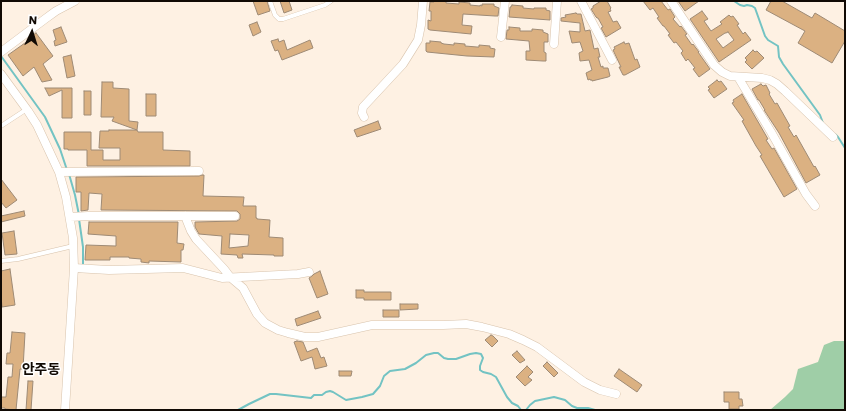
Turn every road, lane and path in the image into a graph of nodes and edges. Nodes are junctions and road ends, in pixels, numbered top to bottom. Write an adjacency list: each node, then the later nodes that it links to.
1 (75, 1): 11 (street)
2 (270, 1): 3 (lane)
3 (331, 1)
4 (423, 1): 16 (street)
5 (505, 1): 9 (street)
6 (557, 1): 10 (street)
7 (581, 1): 12 (street)
8 (671, 1): 14 (street)
9 (501, 37)
10 (554, 44)
11 (1, 52)
12 (612, 60)
13 (1, 74): 15 (street)
14 (738, 76): 18 (street); 21 (street)
15 (27, 109): 17 (lane); 20 (street)
16 (364, 117)
17 (1, 126)
18 (833, 137)
19 (199, 171): 20 (street)
20 (65, 172): 24 (street)
21 (815, 206)
22 (185, 216): 23 (street); 24 (street); 29 (street)
23 (235, 216)
24 (75, 217): 25 (street)
25 (74, 246): 26 (lane); 27 (street)
26 (1, 261)
27 (74, 268): 29 (street); 31 (street)
28 (309, 272): 29 (street)
29 (230, 277): 30 (street)
30 (616, 394)
31 (65, 410)

